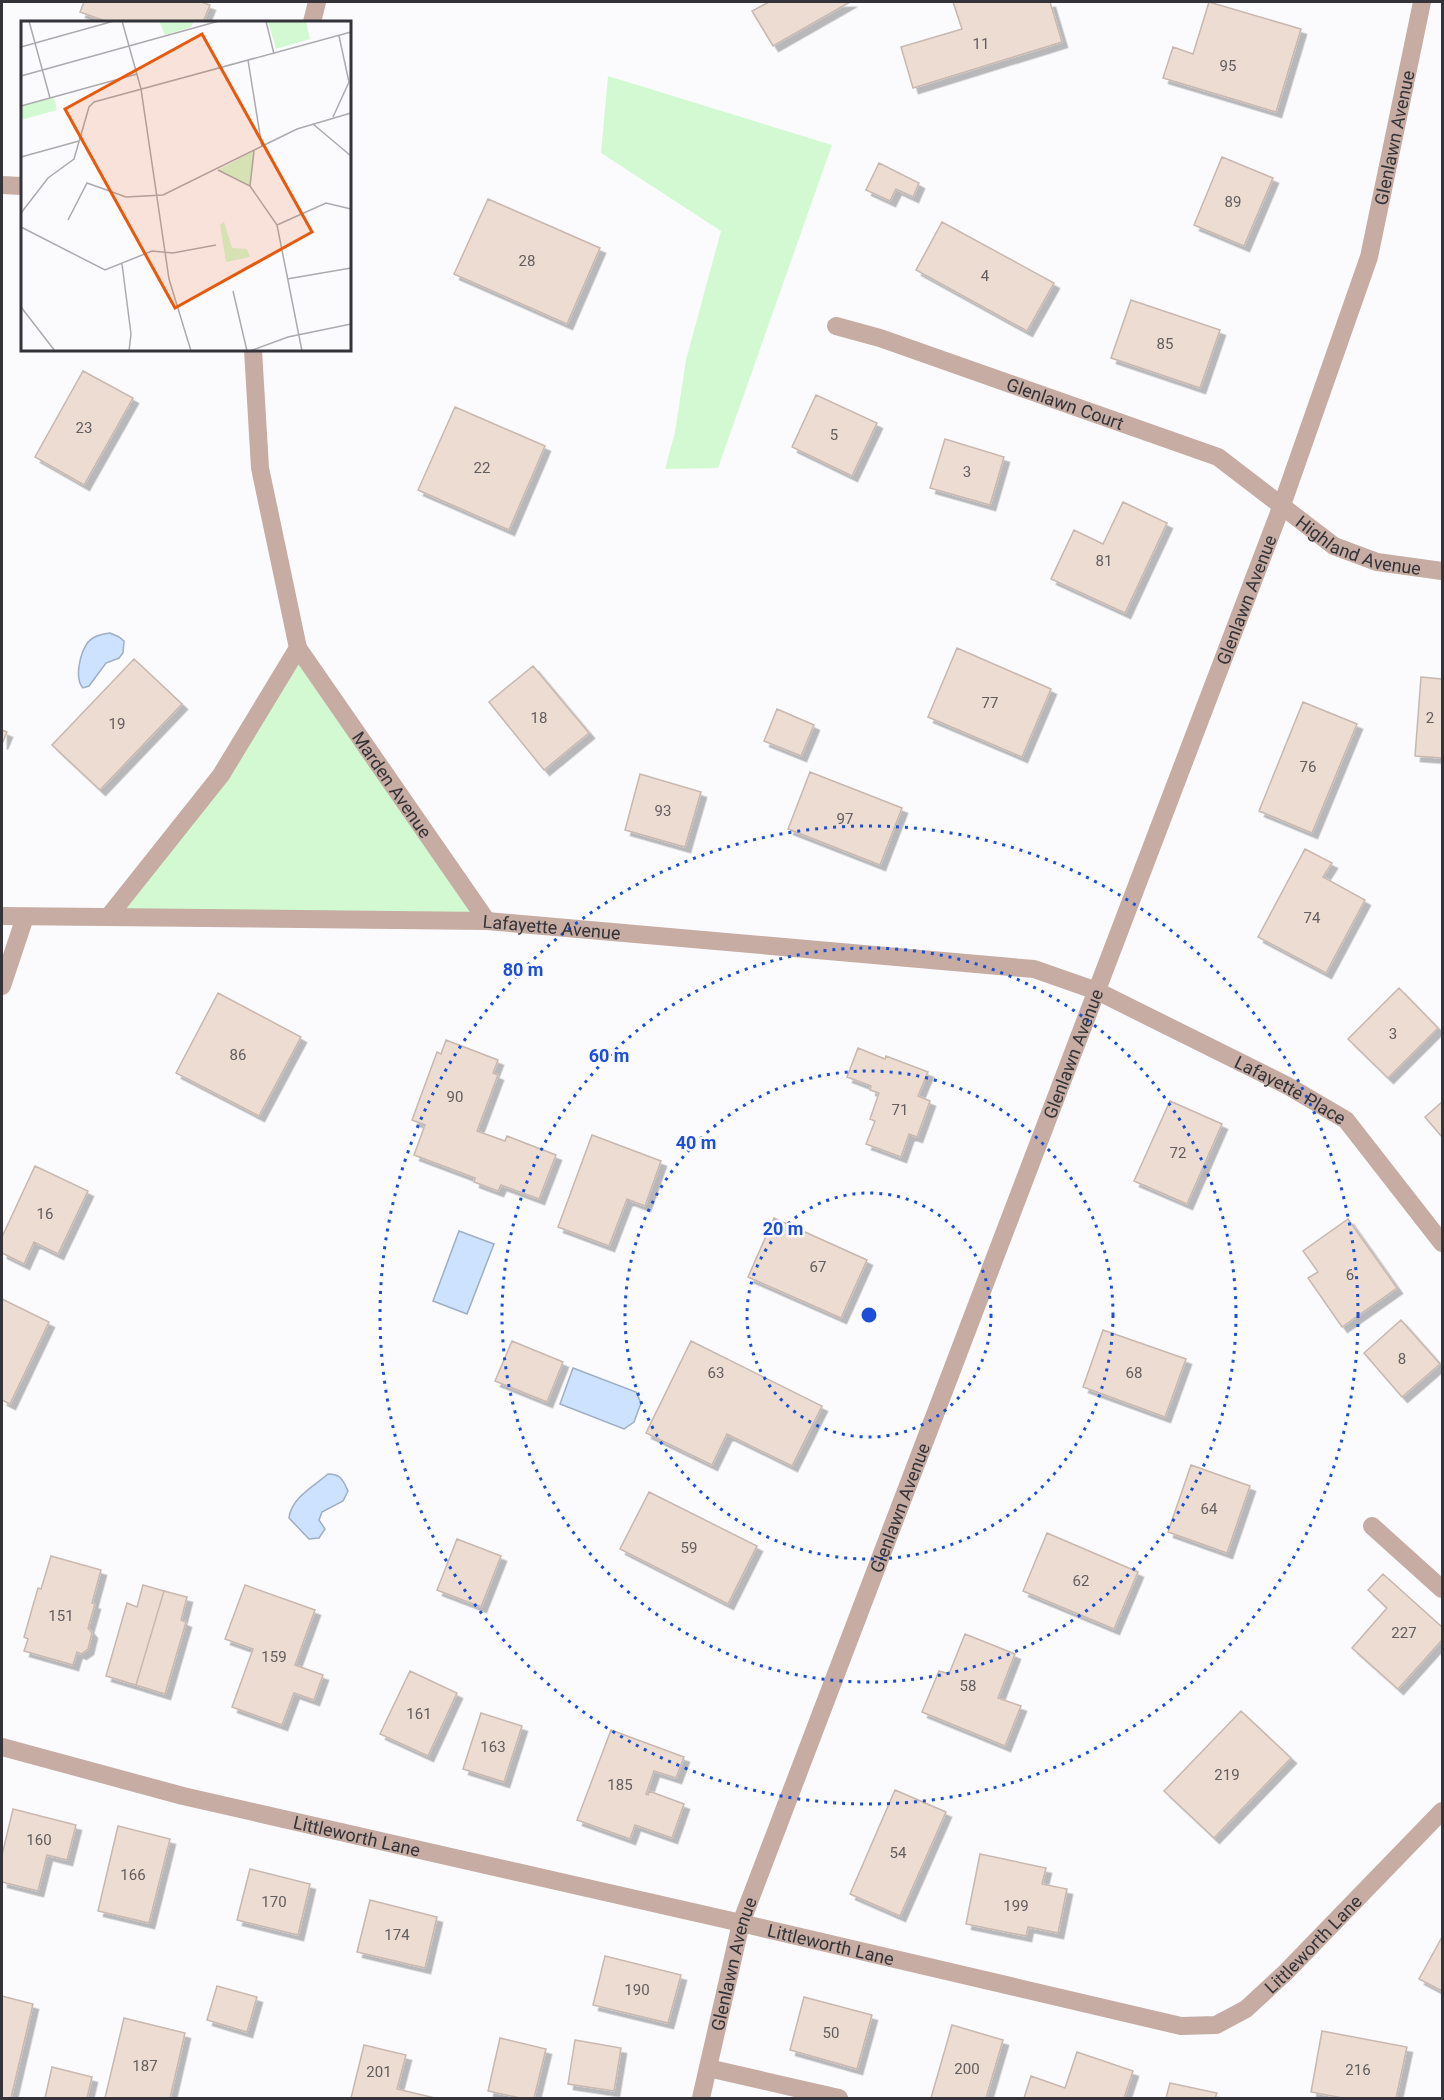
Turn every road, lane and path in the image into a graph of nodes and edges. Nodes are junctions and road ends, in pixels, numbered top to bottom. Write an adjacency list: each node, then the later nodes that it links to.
1 (317, 2): 3 (street)
2 (1422, 2): 8 (street, Glenlawn Avenue)
3 (312, 21)
4 (2, 185): 5 (street)
5 (21, 186)
6 (836, 327): 8 (street, Glenlawn Court)
7 (253, 351): 10 (street, Marden Avenue)
8 (1282, 505): 9 (street, Highland Avenue); 16 (street, Glenlawn Avenue)
9 (1443, 571)
10 (298, 648): 12 (street); 14 (street, Marden Avenue)
11 (2, 915): 13 (street, Lafayette Avenue)
12 (109, 916): 13 (street, Lafayette Avenue); 14 (street, Lafayette Avenue)
13 (25, 917): 15 (street)
14 (487, 921): 16 (street, Lafayette Avenue)
15 (2, 986)
16 (1097, 991): 17 (street, Lafayette Place); 22 (street, Glenlawn Avenue)
17 (1443, 1243)
18 (1372, 1526): 19 (street)
19 (1443, 1589)
20 (2, 1747): 22 (street, Littleworth Lane)
21 (1443, 1811): 22 (street, Littleworth Lane)
22 (741, 1923): 23 (street, Glenlawn Avenue)
23 (708, 2068): 24 (street, Glenlawn Avenue); 25 (street)
24 (700, 2098)
25 (839, 2098)

